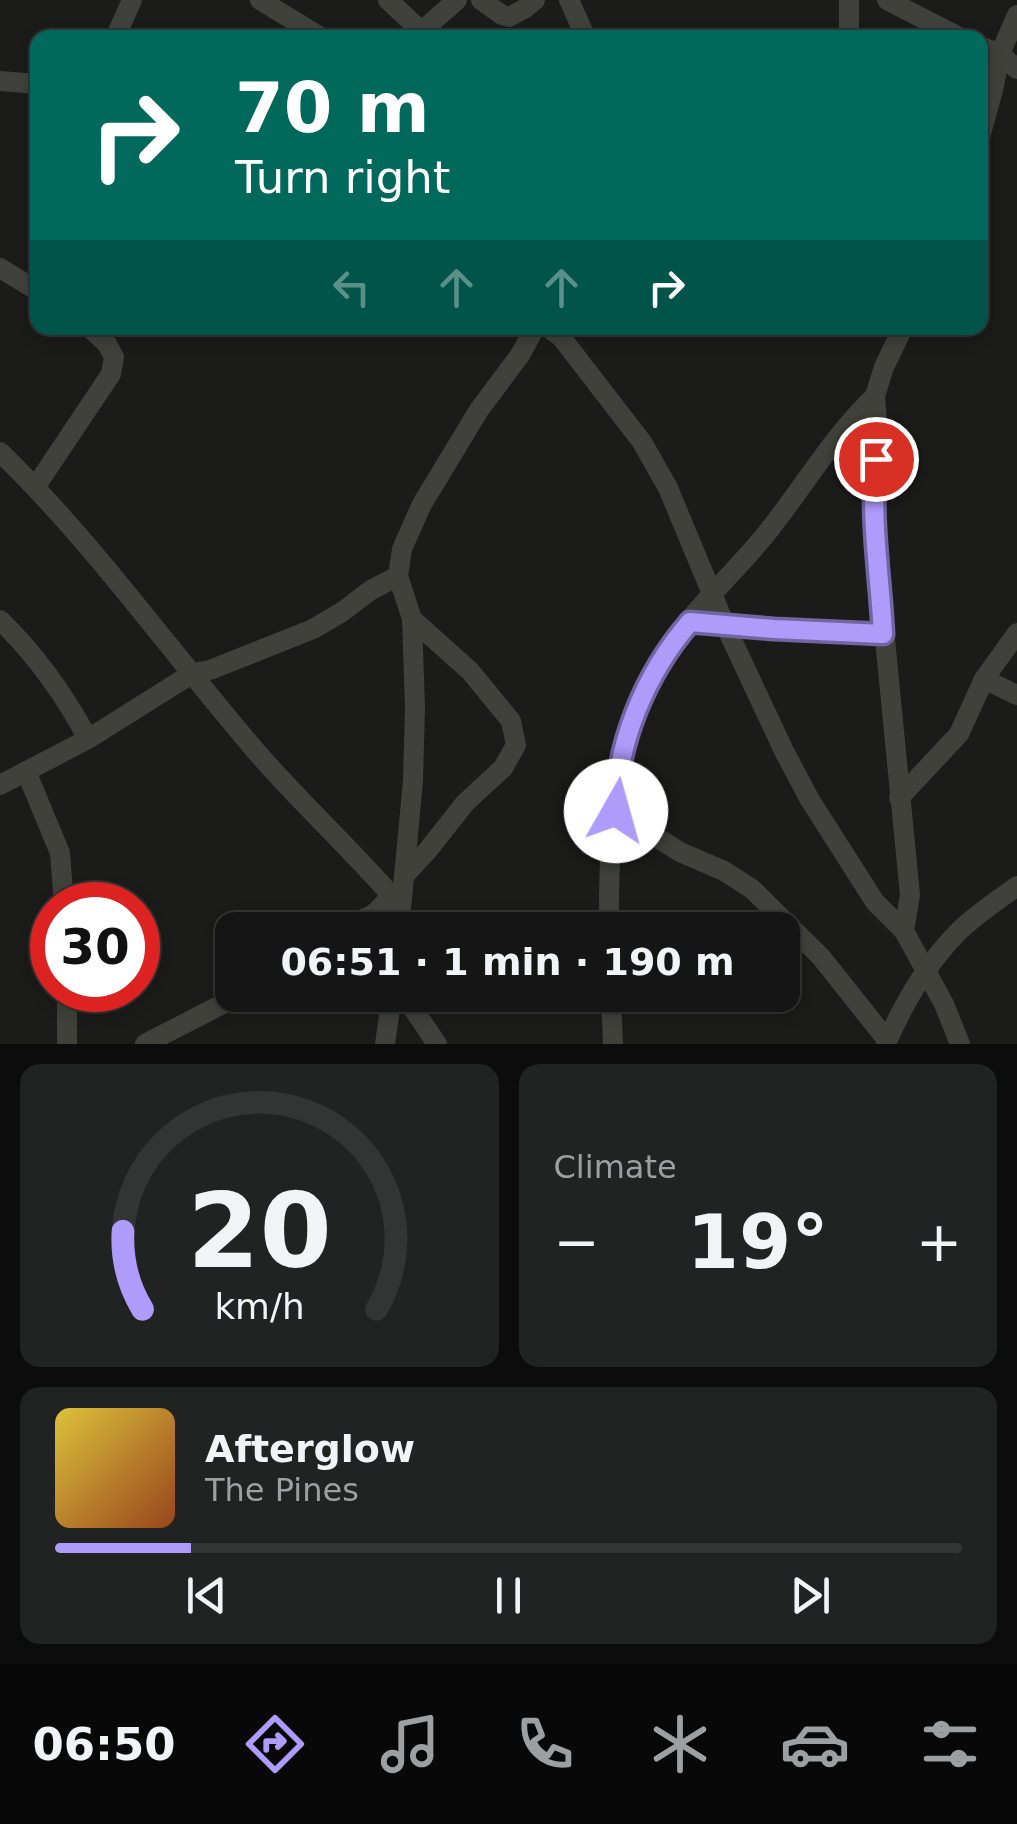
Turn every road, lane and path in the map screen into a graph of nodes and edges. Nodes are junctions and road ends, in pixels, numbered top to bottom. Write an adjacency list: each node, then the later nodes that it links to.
1 (132, 0): 11 (street)
2 (260, 0): 12 (street)
3 (388, 0): 13 (street)
4 (457, 0): 14 (street)
5 (481, 0): 6 (street)
6 (534, 0)
7 (569, 0): 15 (street)
8 (849, 0): 16 (street)
9 (886, 0): 17 (street)
10 (1017, 15): 18 (street)
11 (119, 30)
12 (309, 30)
13 (414, 30)
14 (423, 30)
15 (582, 30)
16 (849, 30)
17 (945, 30)
18 (990, 50): 19 (street); 22 (street)
19 (1017, 69)
20 (0, 81): 21 (street)
21 (30, 83)
22 (988, 110)
23 (0, 268): 24 (street)
24 (30, 285)
25 (97, 335): 33 (street)
26 (531, 335): 30 (street)
27 (554, 335): 30 (street)
28 (564, 335): 35 (street)
29 (899, 335): 31 (street)
30 (520, 355): 34 (street)
31 (875, 396): 35 (street); 41 (street)
32 (0, 452): 33 (street)
33 (36, 486): 42 (street)
34 (398, 576): 36 (street); 42 (street)
35 (714, 595): 38 (street); 39 (street)
36 (412, 619): 50 (street); 50 (street)
37 (0, 620): 45 (street)
38 (690, 622): 39 (street); 49 (street)
39 (725, 625): 41 (street); 57 (street)
40 (1017, 633): 43 (street)
41 (883, 634): 48 (street)
42 (193, 673): 45 (street); 53 (street)
43 (984, 679): 44 (street); 48 (street)
44 (1017, 695)
45 (88, 739): 46 (street)
46 (26, 771): 47 (street); 51 (street)
47 (0, 785)
48 (899, 798): 57 (street)
49 (616, 811): 56 (street); 65 (street)
50 (404, 876): 53 (street)
51 (62, 882)
52 (1017, 886): 58 (street)
53 (396, 896): 54 (street); 55 (street)
54 (378, 912)
55 (397, 912)
56 (610, 912)
57 (904, 931): 58 (street)
58 (925, 971): 65 (street); 70 (street)
59 (215, 1009): 64 (street)
60 (67, 1012): 66 (street)
61 (390, 1012): 67 (street)
62 (415, 1012): 68 (street)
63 (611, 1012): 69 (street)
64 (154, 1042)
65 (886, 1042)
66 (67, 1044)
67 (385, 1044)
68 (437, 1044)
69 (612, 1044)
70 (960, 1044)

